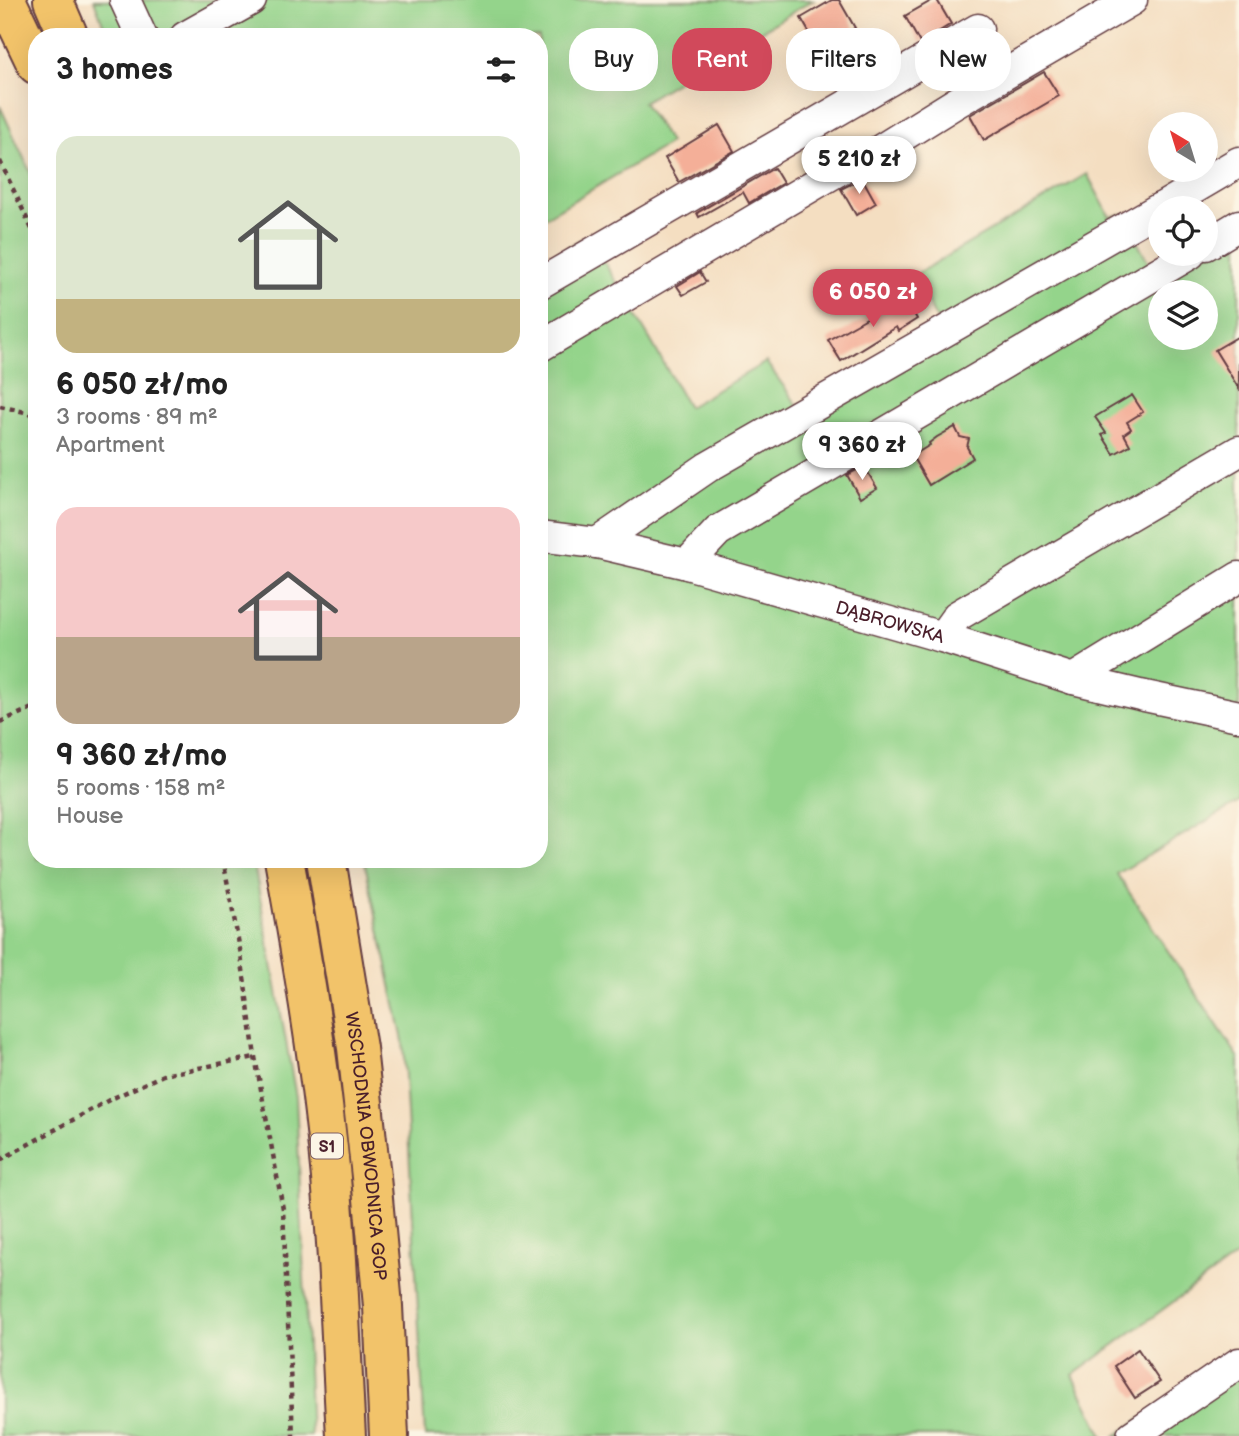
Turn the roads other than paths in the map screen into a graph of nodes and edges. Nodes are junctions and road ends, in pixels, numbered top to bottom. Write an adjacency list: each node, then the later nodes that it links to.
1 (6, 0): 9 (highway)
2 (53, 0): 6 (highway)
3 (125, 0): 7 (lane)
4 (251, 0): 8 (lane)
5 (1132, 0): 18 (lane)
6 (65, 28)
7 (138, 28)
8 (201, 28)
9 (28, 46)
10 (915, 66): 17 (lane)
11 (1239, 162): 12 (lane)
12 (1181, 196)
13 (1148, 215): 21 (lane)
14 (1239, 225): 15 (lane)
15 (1218, 238)
16 (1170, 266): 22 (lane)
17 (548, 279)
18 (548, 342)
19 (1239, 452): 24 (lane)
20 (548, 537): 21 (lane, DĄBROWSKA)
21 (597, 543): 22 (lane, DĄBROWSKA)
22 (687, 564): 24 (lane, DĄBROWSKA)
23 (1239, 577): 25 (lane)
24 (942, 637): 25 (lane, DĄBROWSKA)
25 (1073, 679): 26 (lane, DĄBROWSKA)
26 (1239, 716)
27 (286, 868): 30 (highway, S1)
28 (327, 868): 31 (highway, WSCHODNIA OBWODNICA GOP / S1)
29 (1239, 1363): 32 (lane)
30 (346, 1436)
31 (389, 1436)
32 (1132, 1436)

